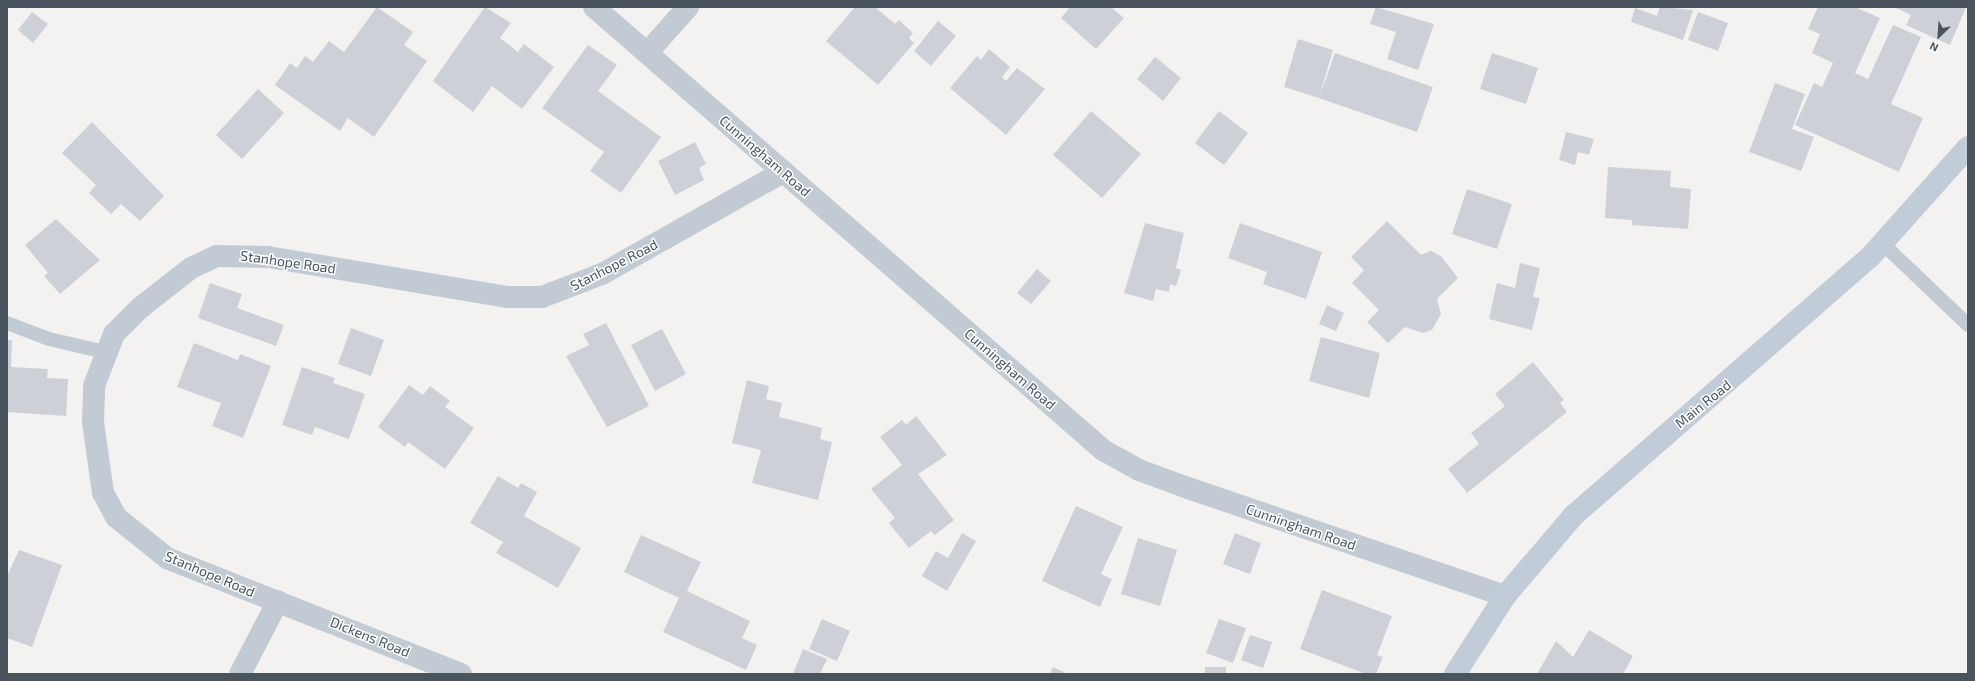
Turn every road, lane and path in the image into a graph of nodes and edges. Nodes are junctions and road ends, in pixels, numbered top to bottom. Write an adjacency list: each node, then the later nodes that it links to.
1 (594, 7): 3 (street, Cunningham Road)
2 (688, 7): 3 (street)
3 (647, 53): 5 (street, Cunningham Road)
4 (1968, 147): 6 (main road, Main Road)
5 (783, 172): 9 (street, Stanhope Road); 10 (street, Cunningham Road)
6 (1883, 244): 8 (lane); 10 (main road, Main Road)
7 (7, 323): 9 (lane)
8 (1968, 325)
9 (105, 352): 11 (street, Stanhope Road)
10 (1505, 596): 14 (main road, Main Road)
11 (278, 601): 12 (street); 13 (street, Dickens Road)
12 (240, 674)
13 (461, 674)
14 (1455, 674)

